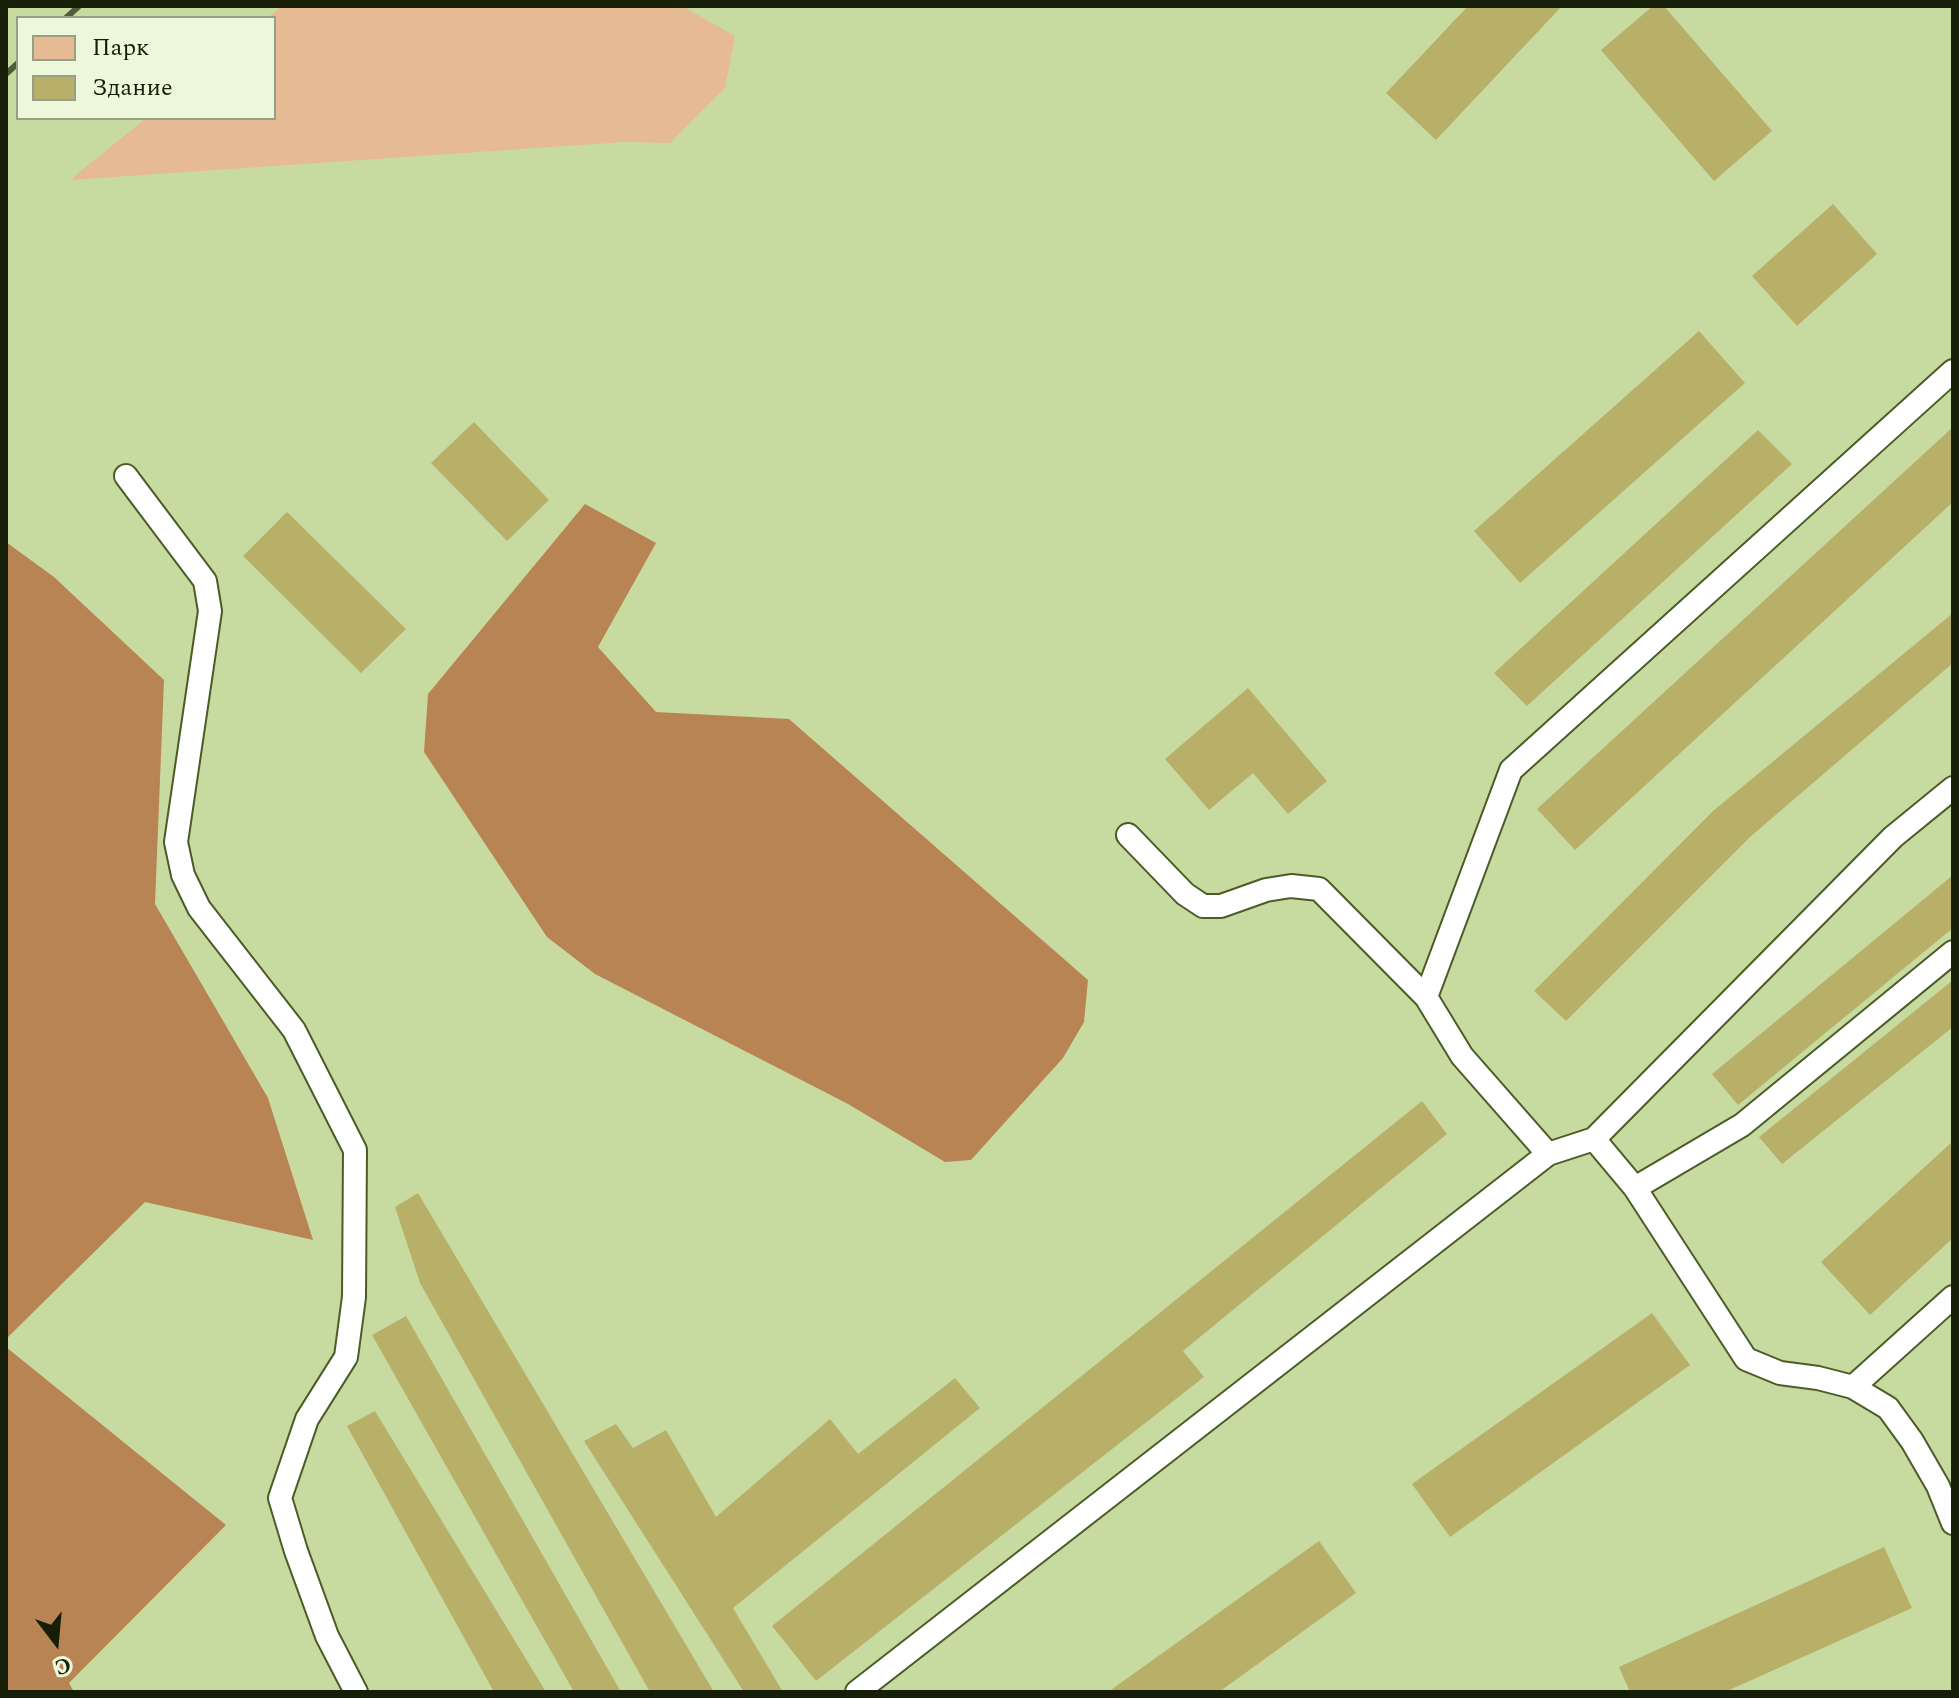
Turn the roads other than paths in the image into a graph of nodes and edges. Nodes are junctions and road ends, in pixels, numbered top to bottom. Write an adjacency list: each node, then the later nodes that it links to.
1 (1953, 371): 6 (lane)
2 (126, 476): 13 (lane)
3 (1953, 788): 7 (lane)
4 (1128, 835): 6 (lane)
5 (1953, 952): 9 (lane)
6 (1426, 997): 8 (lane)
7 (1594, 1139): 8 (lane); 9 (lane)
8 (1548, 1154): 14 (lane)
9 (1635, 1188): 11 (lane)
10 (1953, 1297): 11 (lane)
11 (1853, 1387): 12 (lane)
12 (1953, 1523)
13 (356, 1692)
14 (857, 1692)

